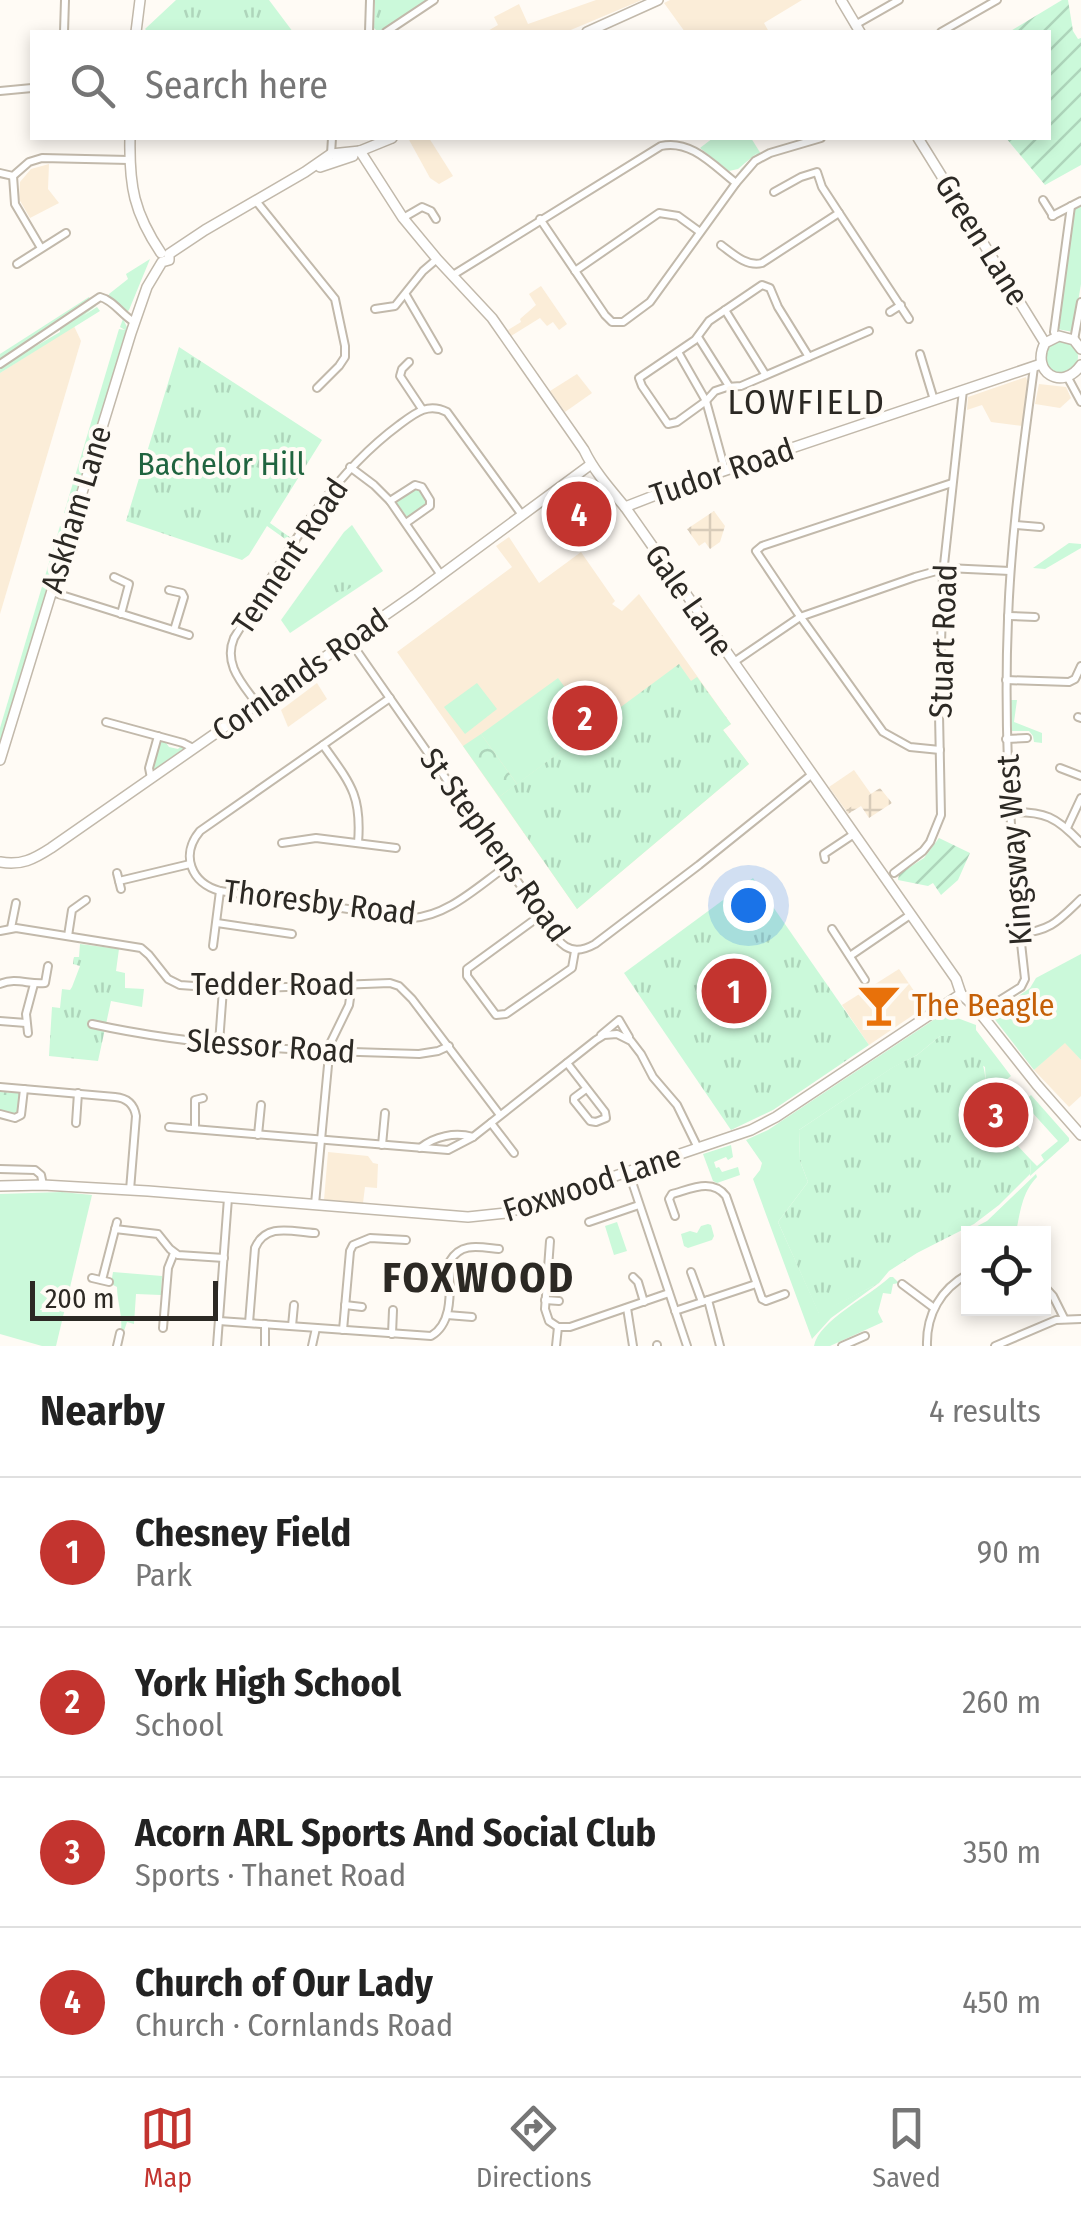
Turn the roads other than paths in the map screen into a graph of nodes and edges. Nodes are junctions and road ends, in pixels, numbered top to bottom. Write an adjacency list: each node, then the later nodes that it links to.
1 (65, 0): 10 (street)
2 (140, 0): 11 (street)
3 (370, 0): 12 (street)
4 (434, 0): 13 (street)
5 (658, 0): 14 (street)
6 (841, 0): 9 (street)
7 (899, 0): 9 (street)
8 (997, 0): 15 (street)
9 (858, 29)
10 (64, 30)
11 (136, 30)
12 (369, 30)
13 (389, 30)
14 (590, 30)
15 (944, 30)
16 (30, 88): 17 (street)
17 (0, 91)
18 (130, 140): 26 (street)
19 (334, 140): 24 (street)
20 (388, 140): 25 (street)
21 (815, 140): 32 (street)
22 (919, 140): 62 (street, Green Lane)
23 (682, 141): 32 (street); 41 (street)
24 (337, 153): 25 (street); 28 (street)
25 (364, 153): 28 (street); 39 (street, Gale Lane)
26 (129, 160): 31 (street); 46 (street)
27 (826, 168): 29 (street)
28 (305, 172): 35 (street)
29 (817, 172): 33 (street); 38 (street)
30 (0, 173): 31 (street)
31 (13, 176): 45 (street)
32 (736, 183): 42 (street)
33 (774, 192)
34 (1043, 200): 37 (street)
35 (256, 201): 46 (street); 75 (street)
36 (1081, 202): 37 (street)
37 (1071, 206): 61 (street)
38 (839, 214): 44 (street); 53 (street)
39 (404, 218): 40 (street); 47 (street, Gale Lane)
40 (436, 218)
41 (540, 220): 49 (street); 50 (street)
42 (700, 232): 49 (street); 49 (street)
43 (66, 233): 45 (street)
44 (721, 245)
45 (42, 248): 48 (street)
46 (164, 256): 58 (street, Askham Lane)
47 (437, 258): 50 (street, Gale Lane); 51 (street)
48 (17, 264)
49 (575, 271)
50 (453, 275): 81 (street, Gale Lane)
51 (406, 295): 54 (street); 64 (street)
52 (1081, 302): 63 (street)
53 (901, 305): 56 (street); 57 (street)
54 (375, 308)
55 (725, 310): 60 (street); 67 (street); 72 (street)
56 (890, 312)
57 (909, 320)
58 (134, 322): 69 (street); 96 (street, Askham Lane)
59 (869, 331): 67 (street)
60 (698, 337): 65 (street); 74 (street)
61 (1056, 337): 62 (street); 63 (street)
62 (1046, 343): 71 (street)
63 (1078, 345)
64 (438, 350)
65 (678, 352): 78 (street); 78 (street)
66 (920, 354): 77 (street)
67 (809, 357): 72 (street)
68 (409, 362): 80 (street)
69 (0, 364)
70 (1081, 365): 73 (street)
71 (1038, 366): 73 (street); 76 (street, Tudor Road); 89 (street, Kingsway West)
72 (765, 374): 74 (street)
73 (1068, 378): 79 (street)
74 (730, 387): 78 (street)
75 (317, 388)
76 (962, 390): 77 (street, Tudor Road); 84 (street, Stuart Road)
77 (934, 400): 83 (street, Tudor Road)
78 (706, 401): 83 (street)
79 (1081, 402)
80 (422, 409): 82 (street, Tennent Road); 87 (street)
81 (590, 465): 86 (street, Gale Lane); 87 (street, Cornlands Road)
82 (350, 467): 85 (street); 108 (street, Tennent Road)
83 (725, 470): 86 (street, Tudor Road)
84 (952, 483): 91 (street, Stuart Road); 100 (street)
85 (390, 501): 88 (street); 88 (street)
86 (624, 507): 104 (street, Gale Lane)
87 (522, 515): 93 (street, Cornlands Road)
88 (406, 523): 93 (street)
89 (1015, 525): 90 (street); 92 (street, Kingsway West)
90 (1040, 528)
91 (943, 569): 92 (street); 100 (street); 115 (street, Stuart Road)
92 (1010, 571): 98 (street, Kingsway West)
93 (441, 576): 103 (street, Cornlands Road)
94 (114, 577): 97 (street)
95 (169, 590): 101 (street)
96 (50, 592): 97 (street); 116 (street, Askham Lane)
97 (121, 614): 101 (street)
98 (1008, 616): 99 (street); 106 (street, Kingsway West)
99 (1035, 616)
100 (800, 617): 104 (street); 115 (street)
101 (174, 630): 102 (street)
102 (189, 635)
103 (350, 641): 107 (street, St Stephens Road); 108 (street, Cornlands Road)
104 (733, 663): 118 (street, Gale Lane)
105 (1081, 666): 106 (street)
106 (1006, 680): 112 (street, Kingsway West)
107 (390, 698): 113 (street, Thoresby Road); 132 (street, St Stephens Road)
108 (256, 704): 114 (street, Cornlands Road)
109 (106, 722): 110 (street)
110 (158, 736): 114 (street); 120 (street)
111 (1027, 738): 112 (street, Kingsway West)
112 (1006, 739): 122 (street, Kingsway West)
113 (324, 745): 125 (street); 131 (street, Thoresby Road)
114 (193, 748): 120 (street, Cornlands Road)
115 (940, 750): 133 (street, Stuart Road)
116 (0, 760)
117 (1060, 768): 119 (street)
118 (811, 775): 124 (street, Gale Lane); 149 (street, St Stephens Road)
119 (1081, 776)
120 (151, 778): 130 (street, Cornlands Road)
121 (1081, 798): 123 (street)
122 (1008, 812): 123 (street); 146 (street, Kingsway West)
123 (1067, 828): 126 (street)
124 (854, 834): 129 (street); 139 (street, Gale Lane)
125 (358, 843): 127 (street); 128 (street)
126 (1081, 843)
127 (282, 844)
128 (396, 848)
129 (825, 860)
130 (0, 862)
131 (190, 864): 134 (street, Thoresby Road); 135 (street, Thoresby Road)
132 (506, 866): 135 (street, Thoresby Road); 140 (street, St Stephens Road)
133 (894, 872)
134 (119, 881)
135 (220, 891): 141 (street)
136 (86, 900): 147 (street)
137 (1081, 900): 146 (street)
138 (16, 904): 142 (street)
139 (910, 915): 150 (street); 157 (street, Gale Lane)
140 (541, 916): 149 (street, St Stephens Road); 149 (street)
141 (216, 923): 145 (street); 148 (street)
142 (12, 928): 144 (street, Tedder Road); 147 (street, Tedder Road)
143 (832, 929): 150 (street)
144 (0, 931)
145 (292, 934)
146 (1019, 934): 158 (street, Kingsway West)
147 (68, 936): 156 (street, Tedder Road)
148 (213, 946)
149 (575, 951)
150 (850, 956): 152 (street)
151 (48, 966): 154 (street)
152 (865, 980)
153 (0, 984): 154 (street)
154 (34, 984): 159 (street)
155 (352, 984): 156 (street, Tedder Road); 164 (street, Tedder Road); 165 (street)
156 (223, 989): 163 (street)
157 (961, 994): 181 (street, Gale Lane); 186 (street, Foxwood Lane)
158 (993, 1007)
159 (0, 1021)
160 (92, 1024): 163 (street, Slessor Road)
161 (596, 1040): 162 (street); 162 (street); 166 (street)
162 (632, 1041): 186 (street)
163 (218, 1044): 165 (street, Slessor Road)
164 (449, 1046): 165 (street, Slessor Road); 175 (street, Tedder Road)
165 (329, 1052): 183 (street)
166 (567, 1063): 169 (street); 175 (street)
167 (0, 1086): 168 (street)
168 (24, 1089): 170 (street); 174 (street)
169 (586, 1089): 169 (street)
170 (78, 1094): 177 (street); 192 (street)
171 (203, 1098): 179 (street)
172 (261, 1105): 180 (street)
173 (385, 1113): 184 (street)
174 (0, 1114)
175 (500, 1115): 176 (street)
176 (491, 1122): 182 (street); 187 (street)
177 (76, 1123)
178 (169, 1127): 179 (street)
179 (195, 1129): 180 (street)
180 (258, 1135): 183 (street)
181 (1081, 1135)
182 (473, 1137): 185 (street); 185 (street)
183 (321, 1140): 184 (street); 194 (street)
184 (382, 1145): 185 (street)
185 (419, 1149)
186 (698, 1149): 189 (street, Foxwood Lane)
187 (514, 1153)
188 (0, 1170): 190 (street)
189 (629, 1173): 194 (street, Foxwood Lane); 195 (street)
190 (43, 1185): 191 (street, Foxwood Lane); 192 (street, Foxwood Lane)
191 (0, 1186)
192 (130, 1190): 193 (street, Foxwood Lane)
193 (228, 1198): 194 (street, Foxwood Lane); 203 (street)
194 (315, 1205)
195 (639, 1205): 197 (street); 210 (street)
196 (676, 1216): 208 (street)
197 (588, 1222)
198 (316, 1233): 229 (street)
199 (406, 1240): 218 (street)
200 (550, 1241): 213 (street)
201 (498, 1249): 224 (street)
202 (174, 1253): 203 (street); 206 (street); 233 (street)
203 (224, 1258): 228 (street)
204 (692, 1272): 215 (street)
205 (632, 1276): 216 (street)
206 (92, 1278)
207 (961, 1279): 221 (street)
208 (756, 1284): 211 (street); 215 (street)
209 (902, 1284): 221 (street)
210 (669, 1293): 216 (street); 223 (street)
211 (785, 1294)
212 (1051, 1294): 226 (street)
213 (545, 1300): 214 (street); 232 (street)
214 (559, 1301)
215 (705, 1301): 223 (street); 249 (street)
216 (644, 1302): 220 (street)
217 (294, 1306): 231 (street)
218 (345, 1306): 219 (street); 235 (street)
219 (362, 1307)
220 (627, 1308): 232 (street); 247 (street)
221 (934, 1308): 251 (street)
222 (393, 1310): 237 (street)
223 (675, 1311): 248 (street)
224 (447, 1315): 225 (street); 238 (street)
225 (472, 1317)
226 (1064, 1318): 227 (street); 240 (street)
227 (1081, 1319)
228 (219, 1321): 229 (street); 242 (street)
229 (249, 1323): 230 (street)
230 (264, 1324): 231 (street); 243 (street)
231 (292, 1326): 234 (street)
232 (558, 1327): 246 (street)
233 (163, 1328)
234 (316, 1328): 235 (street); 244 (street)
235 (343, 1330): 237 (street)
236 (120, 1333): 241 (street)
237 (392, 1334): 238 (street)
238 (409, 1336): 245 (street)
239 (865, 1336): 250 (street)
240 (998, 1345)
241 (117, 1346)
242 (217, 1346)
243 (265, 1346)
244 (312, 1346)
245 (409, 1346)
246 (556, 1346)
247 (633, 1346)
248 (687, 1346)
249 (720, 1346)
250 (842, 1346)
251 (927, 1346)

